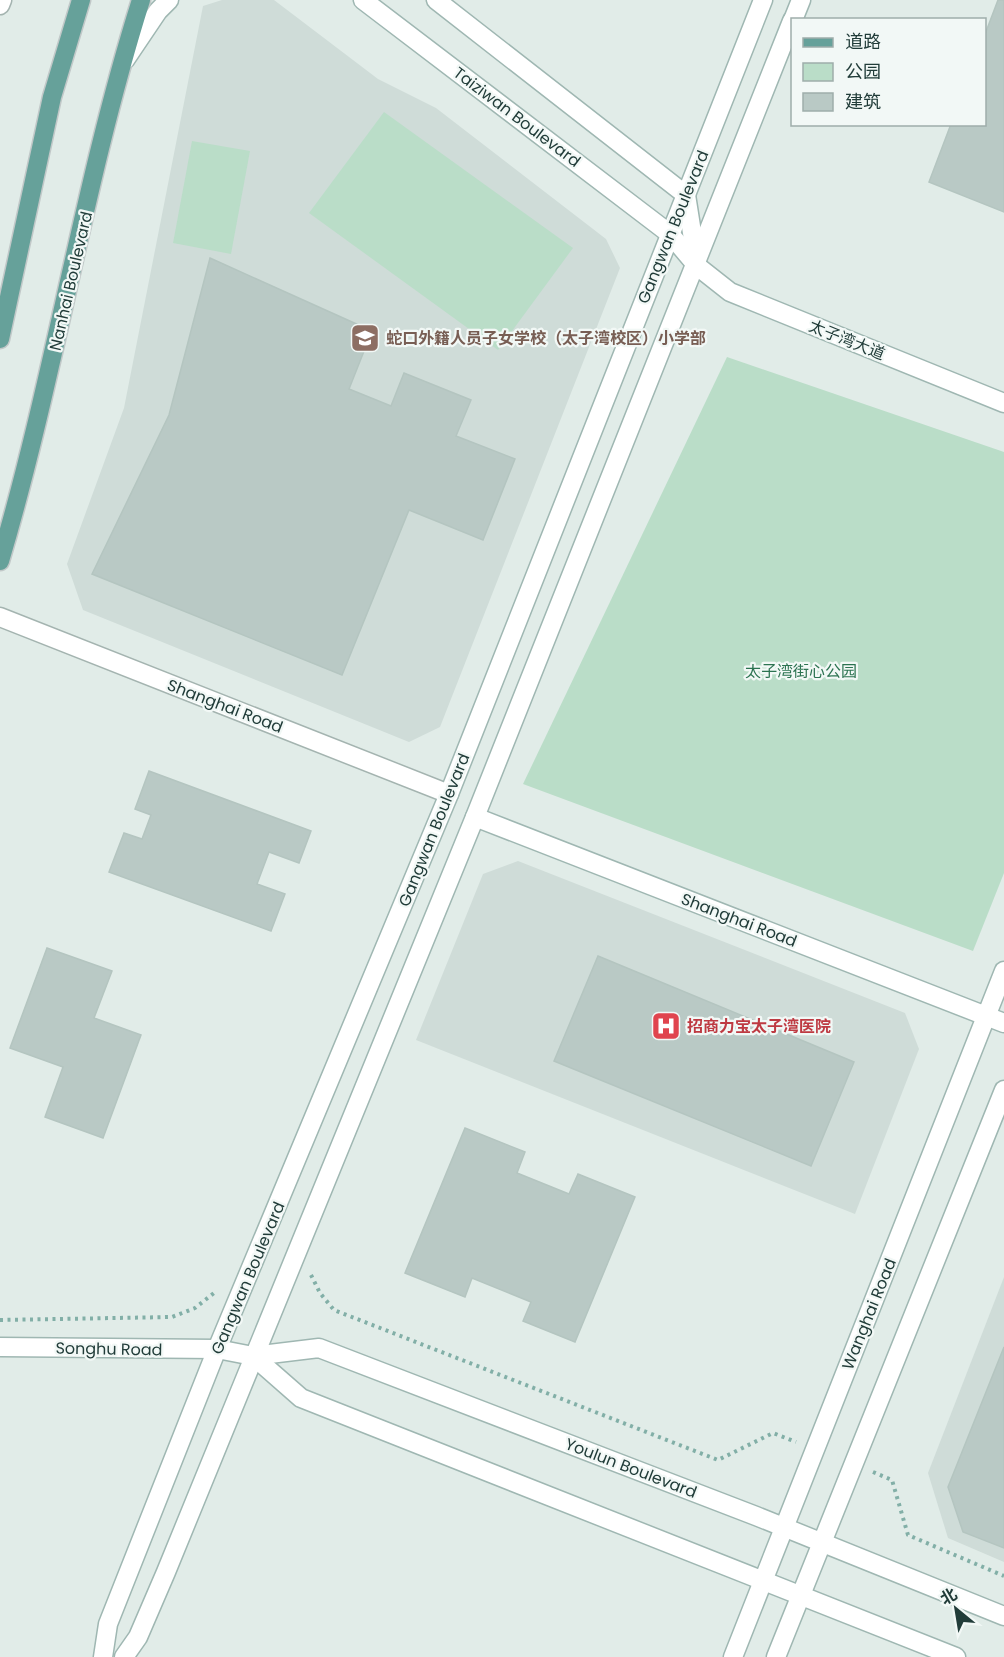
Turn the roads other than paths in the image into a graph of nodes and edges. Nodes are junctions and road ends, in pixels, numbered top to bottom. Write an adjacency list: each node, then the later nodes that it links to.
1 (2, 0): 9 (main road)
2 (81, 0): 16 (main road)
3 (141, 0): 12 (main road, Nanhai Boulevard)
4 (169, 0): 12 (main road)
5 (363, 0): 14 (main road, Taiziwan Boulevard)
6 (436, 0): 13 (main road)
7 (763, 0): 13 (main road, Gangwan Boulevard)
8 (801, 0): 10 (main road, Gangwan Boulevard)
9 (0, 5)
10 (794, 18)
11 (791, 25): 15 (main road, Gangwan Boulevard)
12 (122, 64): 18 (main road, Nanhai Boulevard)
13 (686, 195): 14 (main road, Gangwan Boulevard); 15 (main road)
14 (670, 234): 15 (main road, 太子湾大道); 20 (main road, Gangwan Boulevard)
15 (697, 266): 17 (main road, 太子湾大道); 21 (main road, Gangwan Boulevard)
16 (0, 339)
17 (1004, 403)
18 (0, 561)
19 (0, 617): 20 (main road, Shanghai Road)
20 (449, 794): 27 (main road, Gangwan Boulevard)
21 (475, 817): 23 (main road, Shanghai Road); 28 (main road, Gangwan Boulevard)
22 (1004, 971): 23 (main road, Wanghai Road)
23 (986, 1016): 24 (main road, Shanghai Road); 29 (main road, Wanghai Road)
24 (1004, 1023)
25 (1004, 1090): 30 (main road)
26 (0, 1347): 27 (main road, Songhu Road)
27 (217, 1348): 28 (main road, Youlun Boulevard); 34 (main road, Gangwan Boulevard)
28 (253, 1356): 29 (main road, Youlun Boulevard); 31 (main road, Youlun Boulevard); 35 (main road, Gangwan Boulevard)
29 (784, 1527): 30 (main road, Youlun Boulevard); 31 (main road, Wanghai Road)
30 (822, 1543): 32 (main road); 33 (main road, Youlun Boulevard)
31 (764, 1580): 32 (main road, Youlun Boulevard); 36 (main road, Wanghai Road)
32 (801, 1595): 37 (main road); 38 (main road, Youlun Boulevard)
33 (1004, 1616)
34 (103, 1657)
35 (124, 1657)
36 (733, 1657)
37 (776, 1657)
38 (956, 1657)

